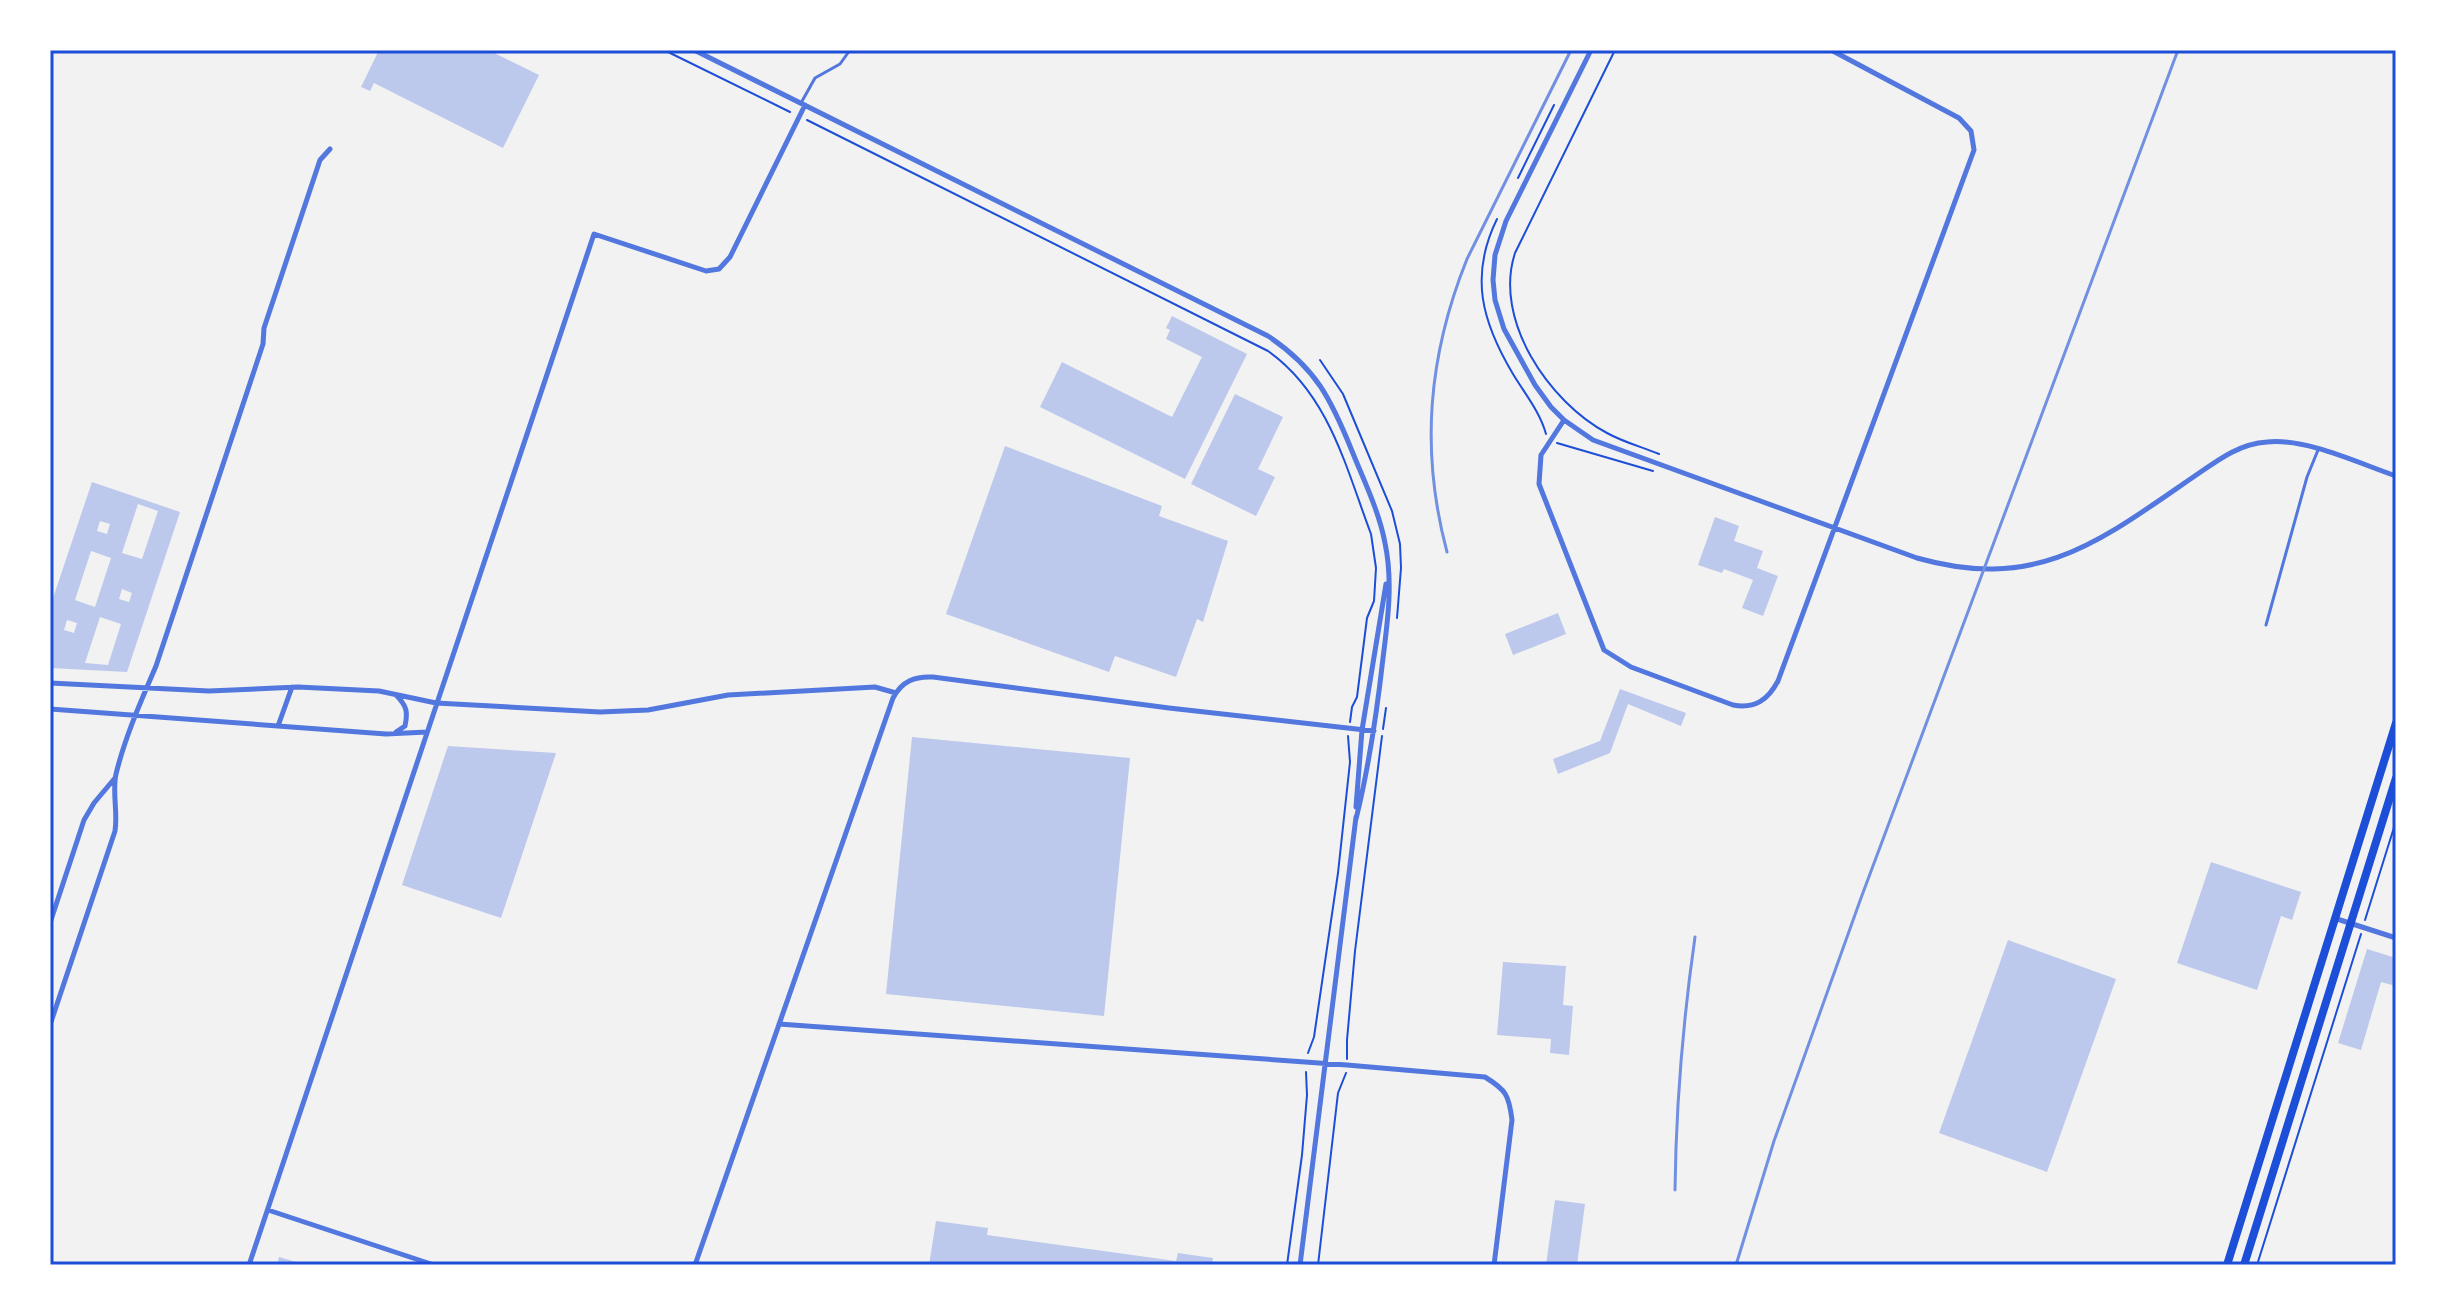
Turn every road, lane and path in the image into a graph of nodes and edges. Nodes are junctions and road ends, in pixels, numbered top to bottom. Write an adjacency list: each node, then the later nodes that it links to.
1 (664, 50): 9 (path)
2 (694, 50): 7 (street)
3 (850, 50): 7 (lane)
4 (1591, 50): 13 (street)
5 (1615, 50): 16 (path)
6 (1831, 50): 14 (street)
7 (803, 104): 9 (street); 19 (street)
8 (1553, 106): 11 (path)
9 (799, 116): 27 (street); 32 (path)
10 (330, 149): 23 (street)
11 (1512, 190)
12 (1498, 218): 14 (path)
13 (1564, 420): 14 (street); 15 (street)
14 (1552, 439): 17 (path)
15 (2318, 450): 18 (street); 20 (lane)
16 (1660, 455)
17 (1653, 471)
18 (2396, 476)
19 (1389, 573): 33 (street); 34 (street)
20 (2266, 625)
21 (50, 683): 23 (street)
22 (292, 687): 23 (street); 25 (street); 31 (street)
23 (146, 688): 29 (street)
24 (896, 693): 27 (street); 32 (street); 46 (street)
25 (396, 694): 27 (street); 36 (street)
26 (1387, 702): 50 (path)
27 (436, 703): 35 (street)
28 (50, 709): 29 (street)
29 (136, 715): 31 (street); 37 (street)
30 (2396, 723): 41 (main road)
31 (278, 726): 36 (street)
32 (1349, 728): 33 (street); 48 (path)
33 (1362, 730): 34 (street); 39 (street)
34 (1374, 731): 39 (street)
35 (427, 732): 36 (street); 51 (street)
36 (394, 733)
37 (115, 777): 42 (street); 47 (street)
38 (2396, 778): 43 (main road)
39 (1356, 819): 49 (street)
40 (2396, 821): 44 (path)
41 (2333, 917): 43 (street); 59 (main road)
42 (50, 923)
43 (2350, 923): 44 (street); 60 (main road)
44 (2363, 927): 45 (street); 61 (path)
45 (2396, 938)
46 (779, 1024): 48 (street); 54 (street)
47 (50, 1025)
48 (1307, 1064): 49 (street); 55 (path)
49 (1326, 1064): 50 (street); 56 (street)
50 (1347, 1065): 57 (path); 58 (street)
51 (268, 1210): 52 (street); 53 (street)
52 (249, 1265)
53 (434, 1265)
54 (695, 1265)
55 (1287, 1265)
56 (1300, 1265)
57 (1318, 1265)
58 (1494, 1265)
59 (2227, 1265)
60 (2244, 1265)
61 (2257, 1265)

